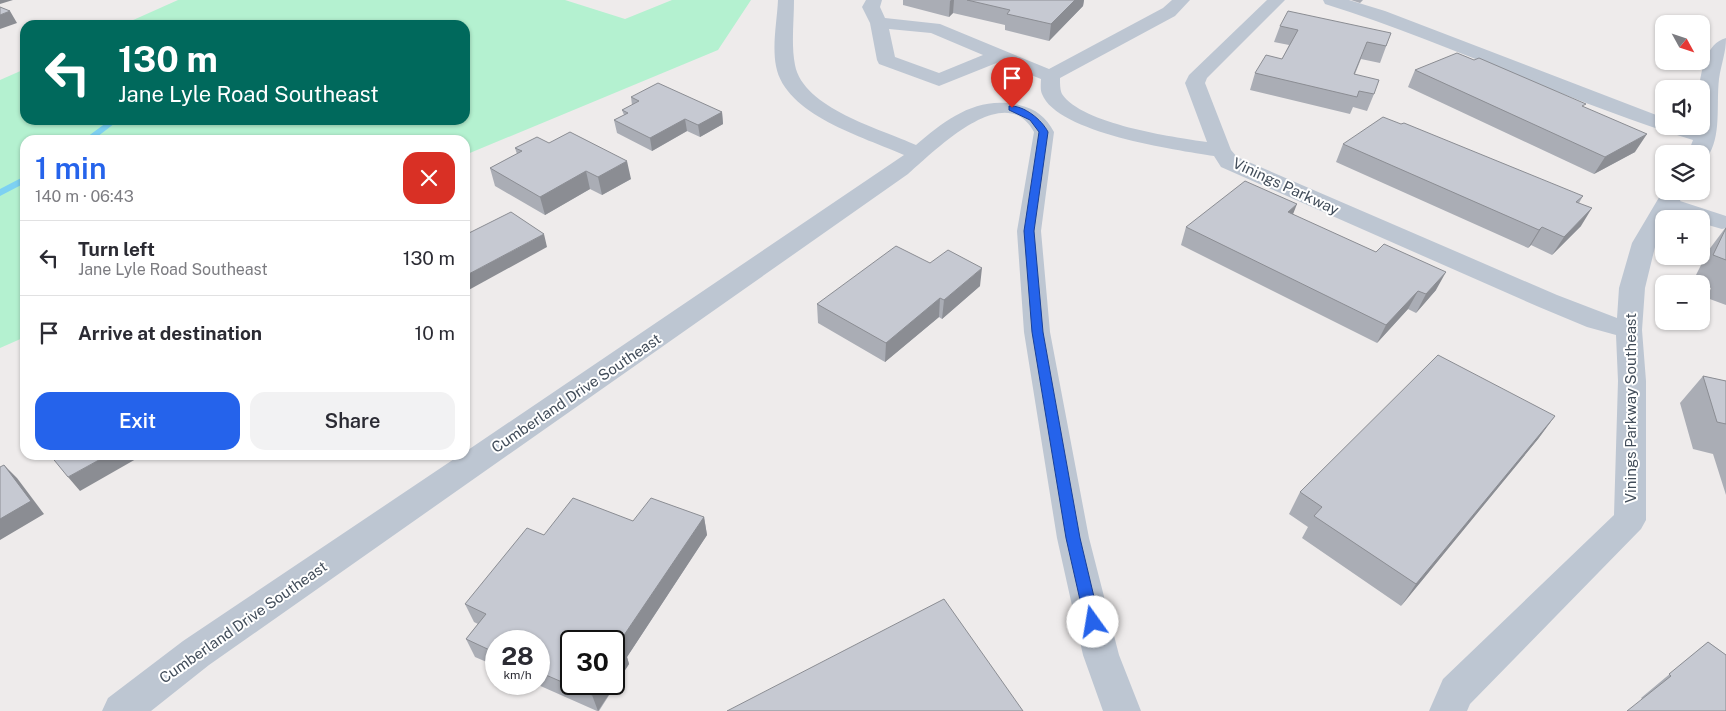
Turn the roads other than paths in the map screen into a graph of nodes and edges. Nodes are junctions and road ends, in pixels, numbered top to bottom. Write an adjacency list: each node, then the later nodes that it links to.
1 (786, 0): 12 (street)
2 (874, 0): 6 (street)
3 (1182, 0): 9 (street)
4 (1277, 0): 11 (street)
5 (1331, 0): 10 (street)
6 (879, 23): 8 (street); 8 (street)
7 (1715, 46): 10 (street)
8 (999, 54): 9 (street)
9 (1050, 76): 11 (street, Vinings Parkway)
10 (1702, 145)
11 (1221, 151): 16 (street, Vinings Parkway)
12 (920, 154): 17 (street, Cumberland Drive Southeast); 18 (street, Cumberland Drive Southeast)
13 (1670, 200): 16 (street, Vinings Parkway Southeast)
14 (1675, 200): 15 (street)
15 (1722, 222)
16 (1629, 330): 19 (street, Vinings Parkway Southeast)
17 (121, 711)
18 (1122, 711)
19 (1448, 711)

